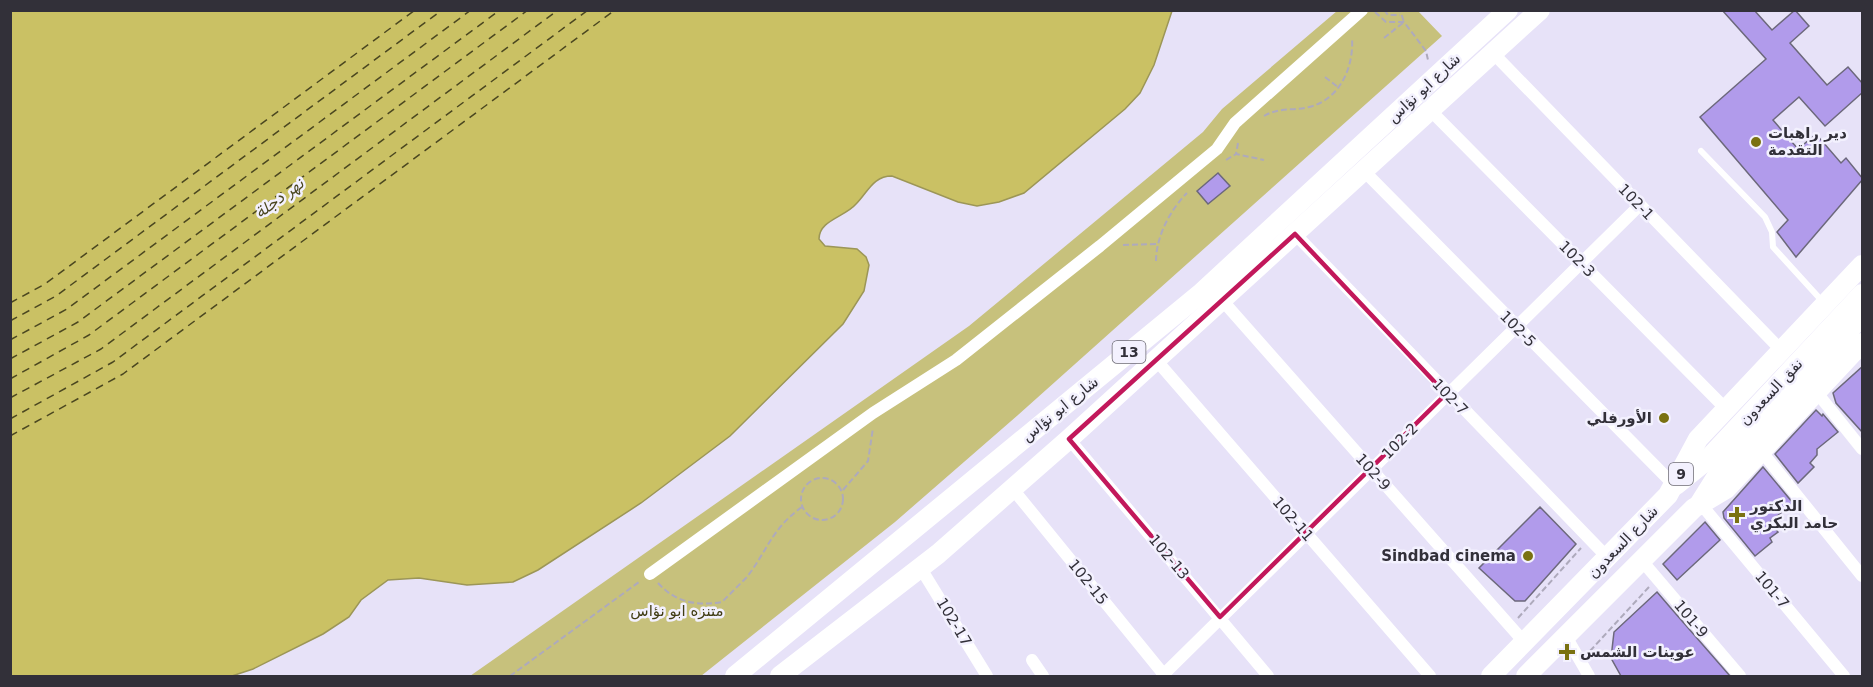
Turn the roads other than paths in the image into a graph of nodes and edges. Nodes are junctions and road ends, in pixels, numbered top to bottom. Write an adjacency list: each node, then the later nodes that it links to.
1 (1362, 10): 34 (street)
2 (1508, 10): 40 (main road, شارع ابو نؤاس / 13)
3 (1540, 10): 4 (main road, شارع ابو نؤاس / 13)
4 (1493, 53): 5 (main road, شارع ابو نؤاس / 13); 8 (street, 102-1)
5 (1430, 110): 7 (main road, شارع ابو نؤاس / 13); 10 (street, 102-3)
6 (1701, 151): 14 (lane)
7 (1364, 171): 9 (main road, شارع ابو نؤاس / 13); 16 (street, 102-5)
8 (1639, 206): 10 (street, 102-2); 18 (street, 102-1)
9 (1295, 234): 13 (main road, شارع ابو نؤاس / 13); 21 (street, 102-7)
10 (1581, 263): 16 (street, 102-2); 22 (street, 102-3)
11 (1863, 266): 14 (main road, شارع السعدون / 9)
12 (1863, 294): 27 (main road, نفق السعدون)
13 (1221, 300): 19 (main road, شارع ابو نؤاس / 13); 26 (street, 102-9)
14 (1825, 304): 18 (main road, شارع السعدون / 9)
15 (1863, 316): 29 (main road, نفق السعدون)
16 (1515, 327): 21 (street, 102-2); 27 (street, 102-5)
17 (1863, 343): 20 (main road, شارع السعدون / 9)
18 (1781, 350): 22 (main road, شارع السعدون / 9)
19 (1157, 361): 23 (main road, شارع ابو نؤاس / 13); 30 (street, 102-11)
20 (1818, 393): 24 (street); 25 (main road, شارع السعدون / 9)
21 (1446, 394): 26 (street, 102-2); 31 (street, 102-7)
22 (1725, 408): 27 (main road, شارع السعدون / 9)
23 (1069, 439): 28 (main road, شارع ابو نؤاس / 13); 36 (street, 102-13)
24 (1863, 449)
25 (1762, 452): 29 (main road, شارع السعدون / 9); 35 (street)
26 (1370, 470): 30 (street, 102-2); 38 (street, 102-9)
27 (1675, 486): 31 (main road, شارع السعدون / 9)
28 (1012, 488): 33 (main road, شارع ابو نؤاس / 13); 44 (street, 102-15)
29 (1700, 503): 32 (main road, شارع السعدون / 9); 51 (street, 101-7)
30 (1306, 534): 36 (street, 102-2); 46 (street, 102-11)
31 (1608, 558): 38 (main road, شارع السعدون / 9)
32 (1643, 562): 37 (main road, شارع السعدون / 9); 50 (street, 101-9)
33 (921, 567): 41 (main road, شارع ابو نؤاس / 13); 42 (street, 102-17)
34 (650, 574)
35 (1863, 576)
36 (1220, 617): 44 (street, 102-2); 45 (street, 102-13)
37 (1567, 638): 48 (main road, شارع السعدون / 9); 49 (street)
38 (1526, 643): 47 (main road, شارع السعدون / 9)
39 (1032, 660): 43 (street)
40 (735, 676)
41 (780, 676)
42 (987, 676)
43 (1043, 676)
44 (1163, 676)
45 (1269, 676)
46 (1430, 676)
47 (1491, 676)
48 (1526, 676)
49 (1589, 676)
50 (1740, 676)
51 (1844, 676)

